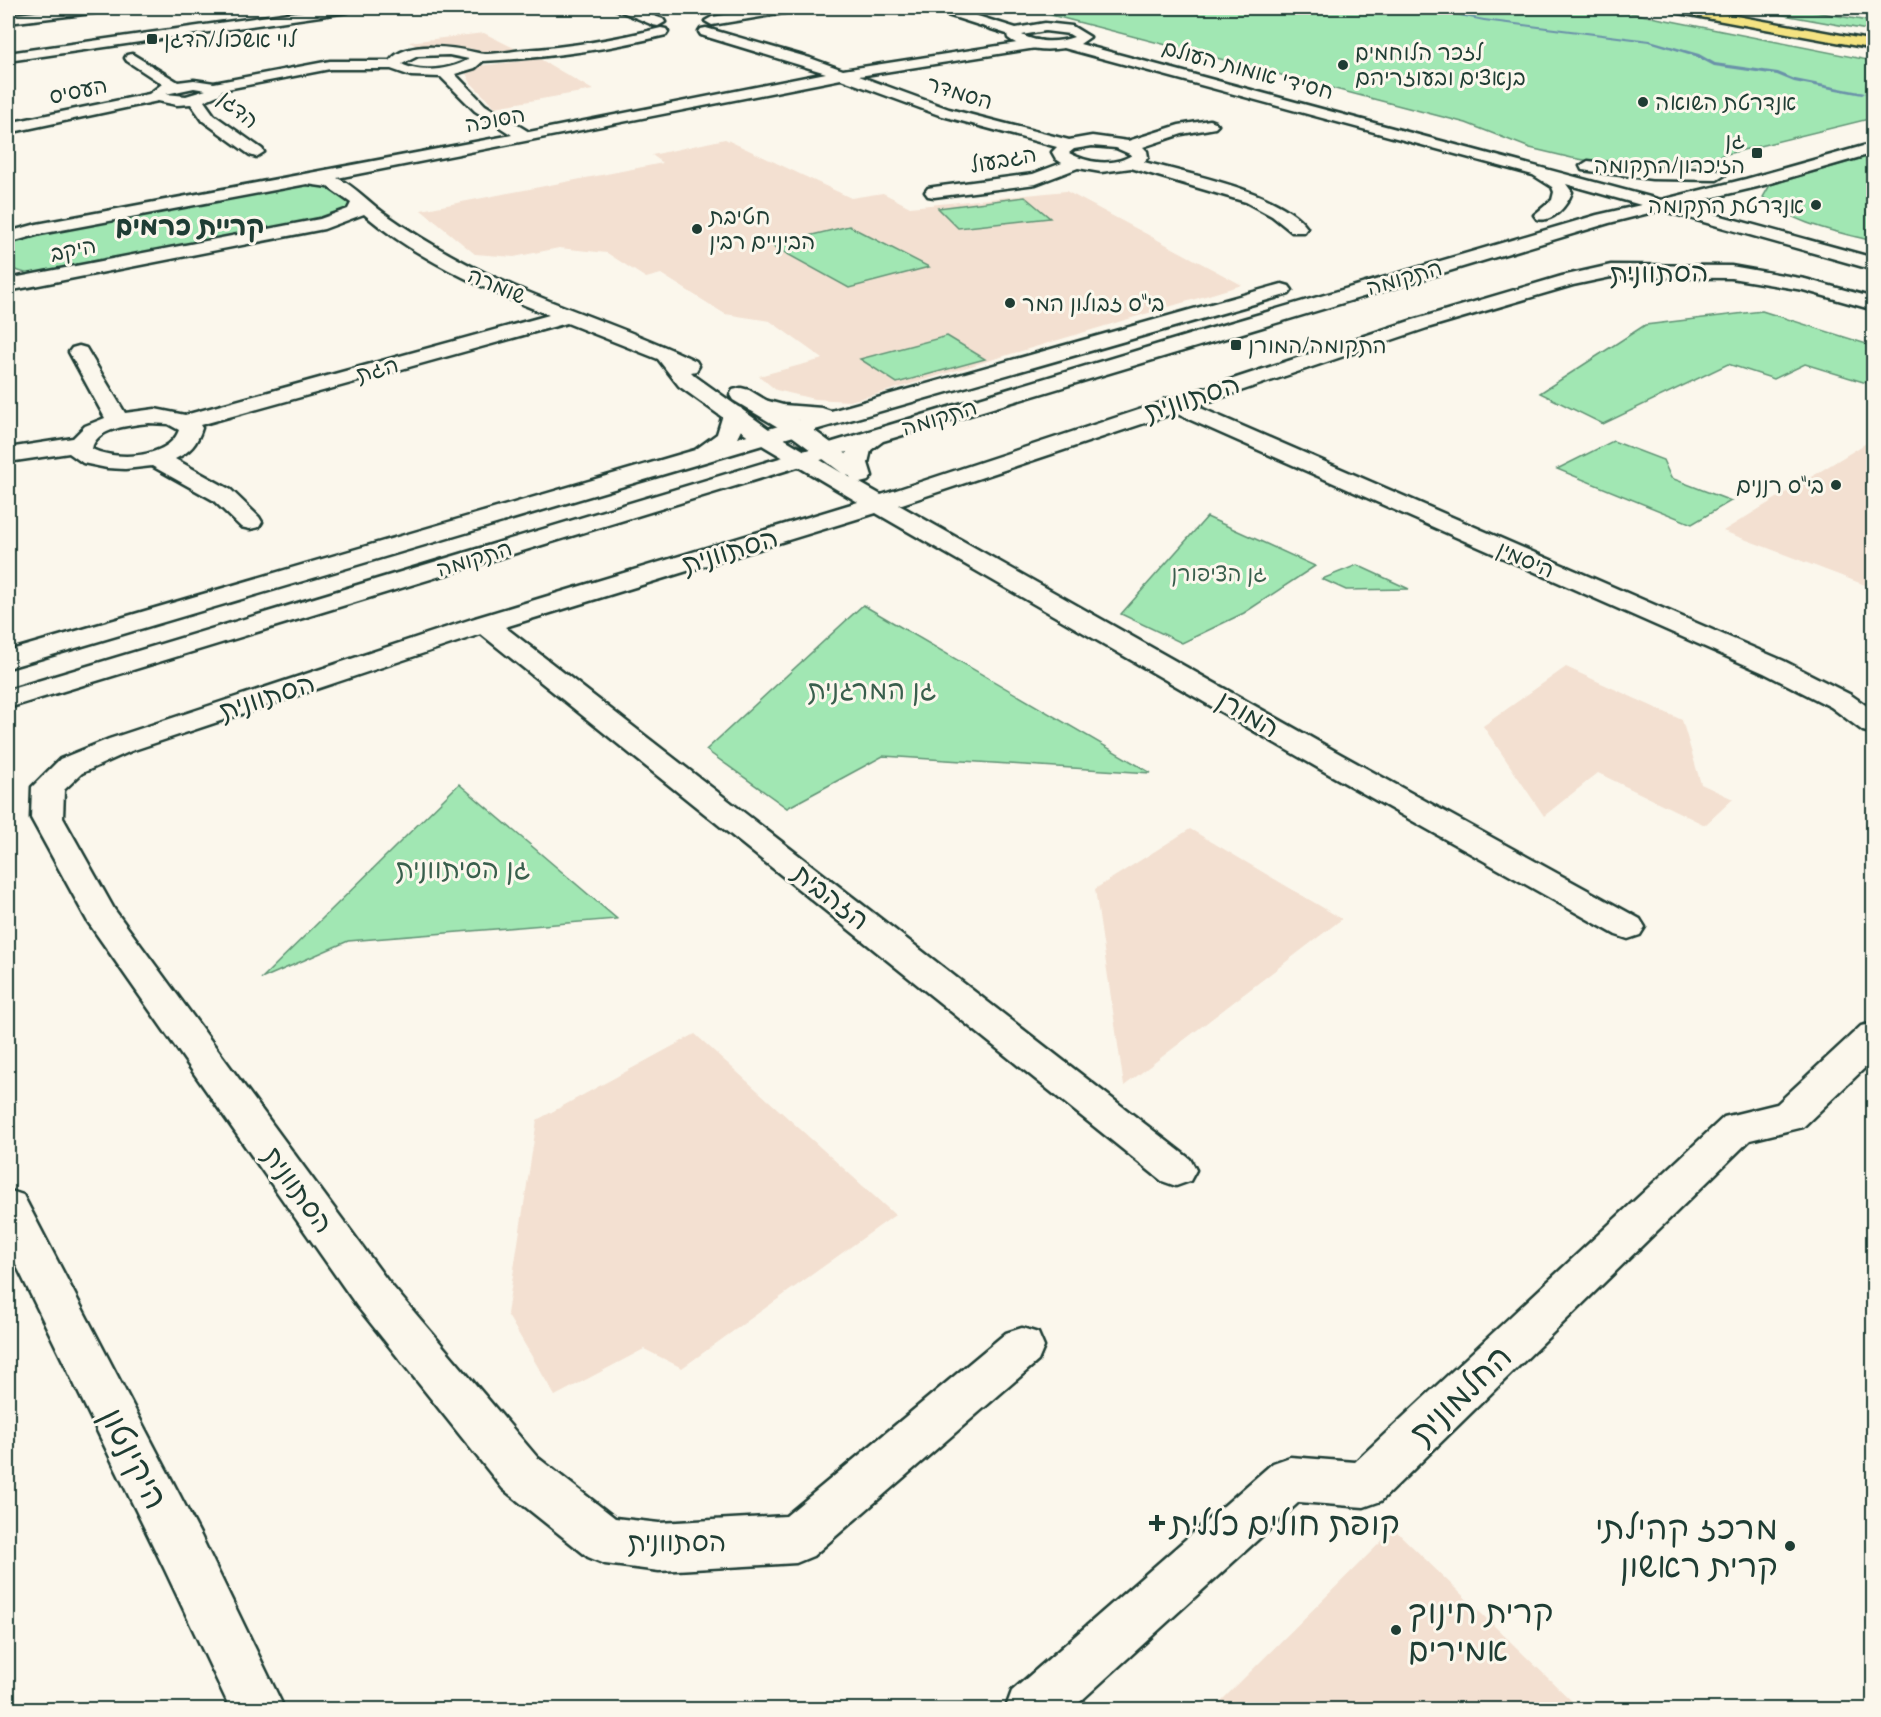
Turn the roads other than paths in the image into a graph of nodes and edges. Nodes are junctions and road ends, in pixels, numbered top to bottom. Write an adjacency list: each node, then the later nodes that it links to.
1 (101, 8): 12 (street)
2 (287, 8): 23 (street)
3 (348, 8): 25 (street)
4 (619, 8): 13 (street)
5 (790, 8): 15 (street)
6 (940, 8): 17 (street, חסידי אומות העולם)
7 (974, 8): 14 (street, חסידי אומות העולם)
8 (1674, 8): 22 (main road)
9 (1722, 8): 18 (main road)
10 (696, 18): 15 (street)
11 (675, 19): 13 (street)
12 (8, 20)
13 (659, 27): 16 (street); 26 (street)
14 (1045, 27): 17 (street, חסידי אומות העולם); 19 (street, חסידי אומות העולם)
15 (705, 29): 30 (street, הסמדר)
16 (678, 34)
17 (1015, 35): 20 (street, חסידי אומות העולם); 24 (street, הסוכה)
18 (1874, 36)
19 (1083, 37): 21 (street, חסידי אומות העולם); 44 (street, חסידי אומות העולם)
20 (1037, 44): 21 (street, חסידי אומות העולם); 24 (street, הסוכה)
21 (1065, 44): 47 (street, חסידי אומות העולם)
22 (1874, 45)
23 (8, 47)
24 (962, 54): 30 (street, הסוכה)
25 (8, 57)
26 (476, 57): 28 (street); 29 (street)
27 (132, 58): 31 (street)
28 (394, 65): 29 (street); 32 (street)
29 (445, 72): 38 (street)
30 (840, 76): 38 (street, הסוכה); 39 (street, הסמדר)
31 (174, 86): 32 (street); 33 (street)
32 (214, 87): 34 (street)
33 (158, 97): 34 (street); 36 (street, העסיס)
34 (195, 98): 42 (street, הדגן)
35 (1210, 125): 43 (street)
36 (8, 128)
37 (1874, 132): 40 (street)
38 (526, 137): 46 (street, הסוכה)
39 (1070, 145): 43 (street); 45 (street)
40 (1818, 147)
41 (1874, 148): 49 (street, התקומה)
42 (256, 152)
43 (1130, 154): 45 (street); 61 (street)
44 (1560, 162): 53 (street, חסידי אומות העולם); 53 (street, התקומה)
45 (1077, 164): 51 (street, הגבעול)
46 (359, 170): 48 (street, הסוכה); 50 (street)
47 (1539, 171): 52 (street, חסידי אומות העולם); 57 (street)
48 (303, 180): 50 (street); 63 (street, הסוכה)
49 (1751, 183): 54 (street, התקומה); 55 (street)
50 (342, 187): 56 (street, שומרה)
51 (934, 192)
52 (1627, 195): 53 (street, התקומה); 57 (street, התקומה)
53 (1660, 196): 54 (street, התקומה); 58 (street, התקומה); 64 (street, חסידי אומות העולם)
54 (1694, 197): 67 (street)
55 (1748, 203)
56 (359, 204): 59 (street, שומרה); 60 (street, היקב)
57 (1543, 215): 65 (street, התקומה)
58 (1603, 219): 64 (street); 84 (street, התקומה)
59 (386, 223): 60 (street, היקב); 74 (street, שומרה)
60 (324, 224): 70 (street, היקב)
61 (1298, 228)
62 (8, 229): 63 (street, הסוכה)
63 (37, 229): 66 (street, הסוכה)
64 (1759, 232): 68 (street)
65 (1481, 233)
66 (8, 238)
67 (1874, 246)
68 (1874, 264)
69 (8, 268): 70 (street)
70 (58, 276): 72 (street, היקב)
71 (1307, 282): 80 (street, התקומה)
72 (8, 285)
73 (1874, 304): 77 (street, הסתוונית)
74 (569, 316): 76 (street, שומרה); 82 (street, הגת)
75 (79, 352): 81 (street)
76 (667, 357): 78 (street, שומרה); 79 (street, שומרה)
77 (1173, 404): 92 (street, הסתוונית); 97 (street, היסמין)
78 (758, 405): 80 (street); 83 (street, שומרה)
79 (734, 413): 85 (street, שומרה); 89 (street)
80 (842, 416): 83 (street, התקומה)
81 (118, 421): 82 (street); 86 (street)
82 (185, 422): 90 (street)
83 (796, 428): 85 (street, התקומה); 87 (street, שומרה)
84 (875, 436): 87 (street, התקומה); 92 (street)
85 (765, 437): 89 (street, התקומה); 91 (street, שומרה)
86 (80, 444): 88 (street); 90 (street)
87 (828, 450): 91 (street, התקומה); 92 (street, המורן)
88 (8, 455)
89 (700, 457): 95 (street, התקומה)
90 (156, 458): 93 (street)
91 (800, 459): 92 (street, המורן); 96 (street, התקומה)
92 (870, 492): 94 (street, הסתוונית); 98 (street, המורן)
93 (250, 522)
94 (485, 624): 100 (street, הזהבית); 102 (street, הסתוונית)
95 (8, 660)
96 (8, 699)
97 (1874, 725)
98 (1628, 927)
99 (1874, 1036): 104 (street, החלמונית)
100 (1176, 1170)
101 (8, 1207): 103 (street, היקינטון)
102 (1022, 1347)
103 (260, 1710)
104 (1030, 1710)

